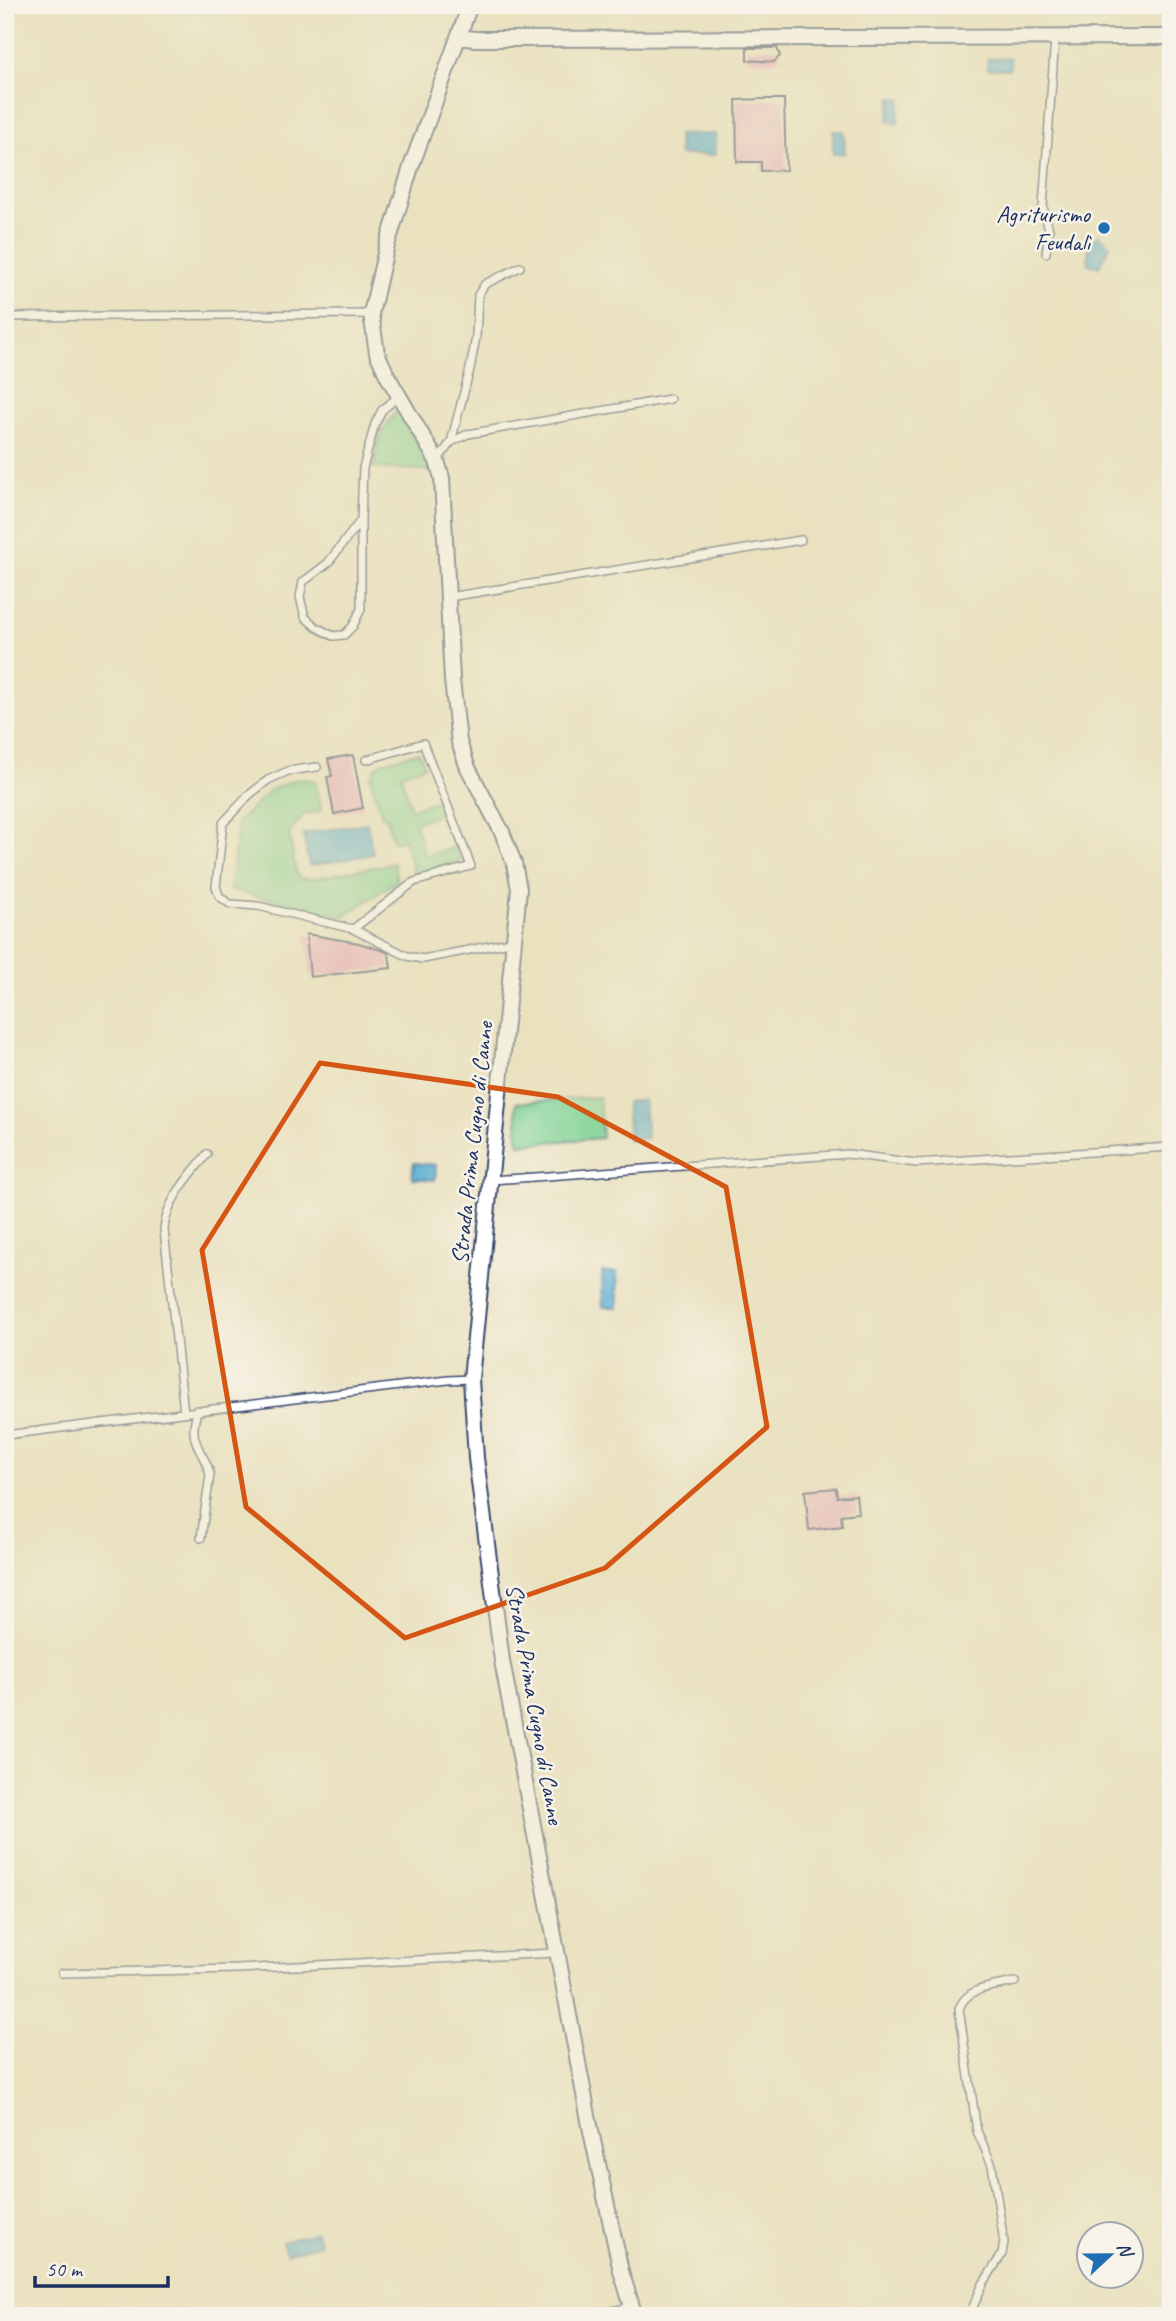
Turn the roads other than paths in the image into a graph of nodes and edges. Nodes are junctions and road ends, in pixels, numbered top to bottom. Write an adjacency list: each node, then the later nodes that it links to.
1 (470, 5): 2 (street, Strada Prima Cugno di Canne)
2 (458, 37): 3 (street); 7 (street, Strada Prima Cugno di Canne)
3 (1055, 37): 4 (street); 5 (lane)
4 (1171, 37)
5 (1046, 253)
6 (520, 267): 11 (lane)
7 (371, 314): 8 (lane); 9 (street, Strada Prima Cugno di Canne)
8 (5, 317)
9 (399, 396): 12 (street, Strada Prima Cugno di Canne); 13 (lane)
10 (670, 399): 11 (lane)
11 (450, 442): 12 (lane)
12 (437, 461): 15 (street, Strada Prima Cugno di Canne)
13 (361, 520): 13 (lane)
14 (802, 540): 15 (lane)
15 (449, 597): 19 (street, Strada Prima Cugno di Canne)
16 (366, 760): 18 (lane)
17 (317, 767): 18 (lane)
18 (353, 929): 19 (lane)
19 (515, 941): 22 (street, Strada Prima Cugno di Canne)
20 (1171, 1147): 22 (lane)
21 (207, 1154): 25 (lane)
22 (492, 1180): 23 (street, Strada Prima Cugno di Canne)
23 (471, 1379): 24 (lane); 28 (street, Strada Prima Cugno di Canne)
24 (197, 1410): 25 (lane); 27 (lane)
25 (184, 1412): 26 (lane)
26 (7, 1436)
27 (201, 1538)
28 (556, 1953): 29 (lane); 31 (street, Strada Prima Cugno di Canne)
29 (62, 1973)
30 (1015, 1982): 33 (lane)
31 (633, 2311): 32 (lane)
32 (590, 2316)
33 (968, 2316)

